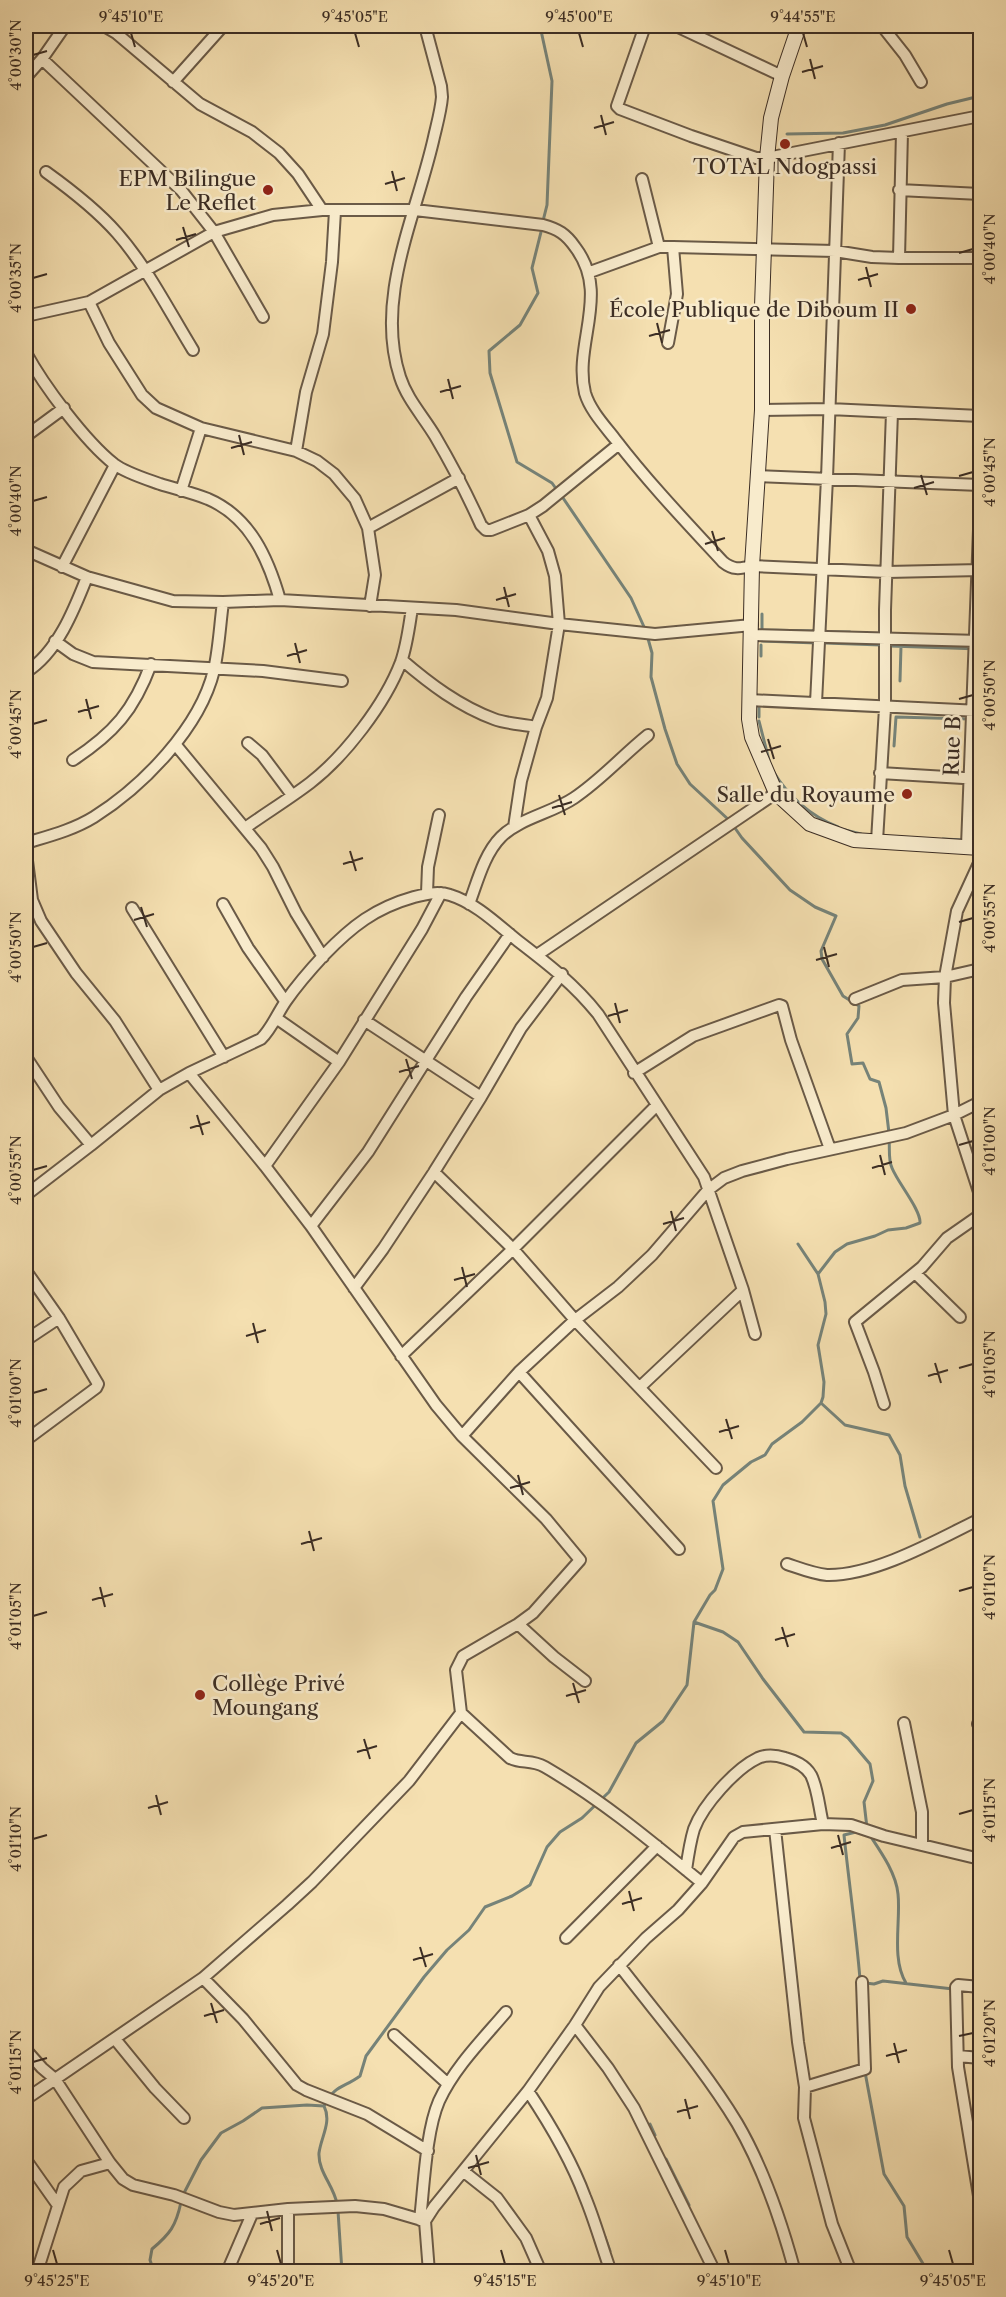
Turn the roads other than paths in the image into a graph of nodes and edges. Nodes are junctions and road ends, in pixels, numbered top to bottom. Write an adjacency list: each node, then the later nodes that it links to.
1 (65, 26): 9 (street)
2 (104, 26): 12 (street)
3 (223, 26): 12 (street)
4 (425, 26): 23 (street)
5 (645, 26): 17 (street)
6 (676, 26): 10 (street)
7 (799, 26): 10 (main road)
8 (882, 26): 13 (street)
9 (42, 59): 11 (street); 25 (street)
10 (782, 76): 17 (main road)
11 (26, 77)
12 (173, 82): 22 (street)
13 (921, 82)
14 (981, 116): 15 (street)
15 (902, 132): 16 (street); 20 (street)
16 (839, 143): 17 (street); 29 (street)
17 (767, 158): 28 (main road)
18 (46, 172): 32 (street)
19 (642, 179): 26 (street)
20 (899, 190): 21 (street); 30 (street)
21 (981, 194)
22 (322, 210): 24 (street); 25 (street)
23 (415, 210): 24 (street); 33 (street); 51 (street)
24 (335, 211): 48 (street)
25 (214, 232): 32 (street); 36 (street)
26 (659, 247): 27 (street); 33 (street)
27 (673, 247): 28 (street); 37 (street)
28 (765, 250): 29 (street); 42 (main road)
29 (835, 251): 30 (street); 41 (street)
30 (899, 258): 31 (street)
31 (981, 258)
32 (145, 272): 34 (street); 38 (street)
33 (590, 272): 47 (street)
34 (89, 302): 35 (street); 45 (street)
35 (26, 316)
36 (263, 317)
37 (668, 343)
38 (193, 350)
39 (26, 353): 40 (street)
40 (64, 408): 46 (street); 49 (street)
41 (829, 409): 42 (street); 43 (street); 52 (street)
42 (762, 410): 50 (main road)
43 (892, 412): 44 (street); 53 (street)
44 (981, 416)
45 (201, 428): 48 (street); 55 (street)
46 (26, 436)
47 (619, 444): 57 (street); 60 (street)
48 (296, 451): 58 (street)
49 (115, 465): 55 (street); 61 (street)
50 (757, 476): 52 (street); 60 (main road)
51 (459, 478): 57 (street); 58 (street)
52 (827, 478): 53 (street); 62 (street)
53 (891, 483): 54 (street); 64 (street)
54 (981, 485)
55 (181, 491): 66 (street)
56 (981, 503): 63 (street, Rue B)
57 (529, 515): 70 (street)
58 (368, 528): 68 (street)
59 (26, 550): 61 (street)
60 (752, 566): 62 (street); 71 (main road)
61 (62, 567): 65 (street)
62 (823, 570): 64 (street); 72 (street)
63 (979, 570): 64 (street); 75 (street, Rue B)
64 (886, 572): 73 (street)
65 (87, 578): 67 (street); 74 (street)
66 (280, 600): 67 (street); 68 (street)
67 (223, 602): 78 (street)
68 (370, 606): 69 (street)
69 (412, 608): 70 (street); 76 (street)
70 (560, 624): 71 (street); 85 (street)
71 (751, 630): 72 (street); 81 (main road)
72 (820, 636): 73 (street); 82 (street)
73 (885, 638): 75 (street); 83 (street)
74 (55, 641): 77 (street); 79 (street)
75 (978, 641): 84 (street, Rue B)
76 (402, 660): 85 (street); 93 (street)
77 (151, 664): 78 (street); 89 (street)
78 (214, 670): 80 (street); 88 (street)
79 (26, 672)
80 (342, 681)
81 (749, 700): 82 (street); 92 (main road)
82 (816, 703): 83 (street)
83 (885, 708): 84 (street); 90 (street)
84 (977, 711): 91 (street, Rue B)
85 (536, 727): 95 (street)
86 (648, 735): 95 (street)
87 (248, 742): 93 (street)
88 (175, 744): 96 (street); 98 (street)
89 (73, 760)
90 (880, 773): 91 (street); 97 (street)
91 (976, 778): 99 (street, Rue B)
92 (776, 793): 97 (main road); 108 (street)
93 (292, 795): 96 (street)
94 (439, 815): 102 (street)
95 (514, 827): 105 (street)
96 (245, 828): 109 (street)
97 (877, 841): 99 (main road)
98 (26, 843)
99 (974, 847)
100 (26, 853): 123 (street)
101 (981, 861): 112 (street)
102 (428, 893): 103 (street); 109 (street)
103 (441, 893): 105 (street); 116 (street)
104 (223, 904): 114 (street)
105 (469, 904): 107 (street)
106 (132, 908): 118 (street)
107 (510, 934): 108 (street); 120 (street)
108 (537, 955): 111 (street)
109 (323, 957): 114 (street)
110 (981, 969): 112 (street)
111 (562, 974): 122 (street); 124 (street)
112 (945, 977): 113 (street); 127 (street)
113 (855, 999)
114 (285, 1001): 115 (street)
115 (276, 1018): 118 (street); 119 (street)
116 (364, 1020): 119 (street); 120 (street)
117 (26, 1057): 128 (street)
118 (224, 1057): 121 (street)
119 (339, 1062): 130 (street)
120 (426, 1063): 124 (street); 136 (street)
121 (189, 1073): 123 (street); 130 (street)
122 (634, 1073): 126 (street); 129 (street)
123 (159, 1090): 128 (street)
124 (481, 1097): 131 (street)
125 (981, 1102): 127 (street)
126 (656, 1106): 132 (street); 137 (street)
127 (954, 1115): 129 (street); 134 (street)
128 (91, 1145): 133 (street)
129 (830, 1149): 132 (street)
130 (265, 1166): 136 (street)
131 (434, 1172): 137 (street); 140 (street)
132 (708, 1190): 141 (street); 144 (street)
133 (26, 1195)
134 (981, 1195)
135 (981, 1215): 139 (street)
136 (311, 1226): 140 (street)
137 (513, 1249): 144 (street); 147 (street)
138 (26, 1270): 143 (street)
139 (915, 1273): 142 (street); 150 (street)
140 (354, 1288): 147 (street)
141 (743, 1290): 145 (street); 149 (street)
142 (960, 1317)
143 (59, 1318): 146 (street); 152 (street)
144 (575, 1320): 148 (street); 149 (street)
145 (755, 1334)
146 (26, 1340)
147 (401, 1356): 151 (street)
148 (519, 1372): 151 (street); 155 (street)
149 (640, 1387): 153 (street)
150 (884, 1404)
151 (462, 1436): 157 (street)
152 (26, 1440)
153 (717, 1468)
154 (981, 1519): 156 (street)
155 (679, 1549)
156 (786, 1564)
157 (519, 1624): 158 (street); 159 (street)
158 (585, 1681)
159 (460, 1713): 164 (street); 170 (street)
160 (904, 1723): 163 (street)
161 (823, 1824): 162 (street); 163 (street); 166 (street)
162 (775, 1829): 167 (street); 182 (street)
163 (922, 1845): 165 (street)
164 (657, 1846): 166 (street); 168 (street)
165 (981, 1859)
166 (686, 1870): 167 (street)
167 (702, 1883): 169 (street)
168 (566, 1938)
169 (620, 1965): 174 (street); 202 (street)
170 (203, 1978): 176 (street); 186 (street)
171 (862, 1982): 182 (street)
172 (981, 1987): 178 (street)
173 (506, 2012): 181 (street)
174 (575, 2025): 183 (street); 201 (street)
175 (394, 2035): 181 (street)
176 (115, 2039): 180 (street); 185 (street)
177 (26, 2050): 180 (street)
178 (958, 2056): 179 (street); 190 (street)
179 (981, 2058)
180 (55, 2079): 184 (street); 188 (street)
181 (448, 2084): 186 (street)
182 (805, 2087): 203 (street)
183 (528, 2091): 189 (street); 200 (street)
184 (26, 2099)
185 (184, 2118)
186 (428, 2151): 194 (street)
187 (26, 2160): 191 (street)
188 (110, 2163): 191 (street); 193 (street)
189 (463, 2171): 194 (street); 199 (street)
190 (981, 2202)
191 (57, 2204): 195 (street)
192 (288, 2209): 193 (street); 194 (street); 197 (street)
193 (252, 2214): 196 (street)
194 (422, 2220): 198 (street)
195 (37, 2271)
196 (227, 2271)
197 (288, 2271)
198 (429, 2271)
199 (541, 2271)
200 (611, 2271)
201 (715, 2271)
202 (795, 2271)
203 (851, 2271)

